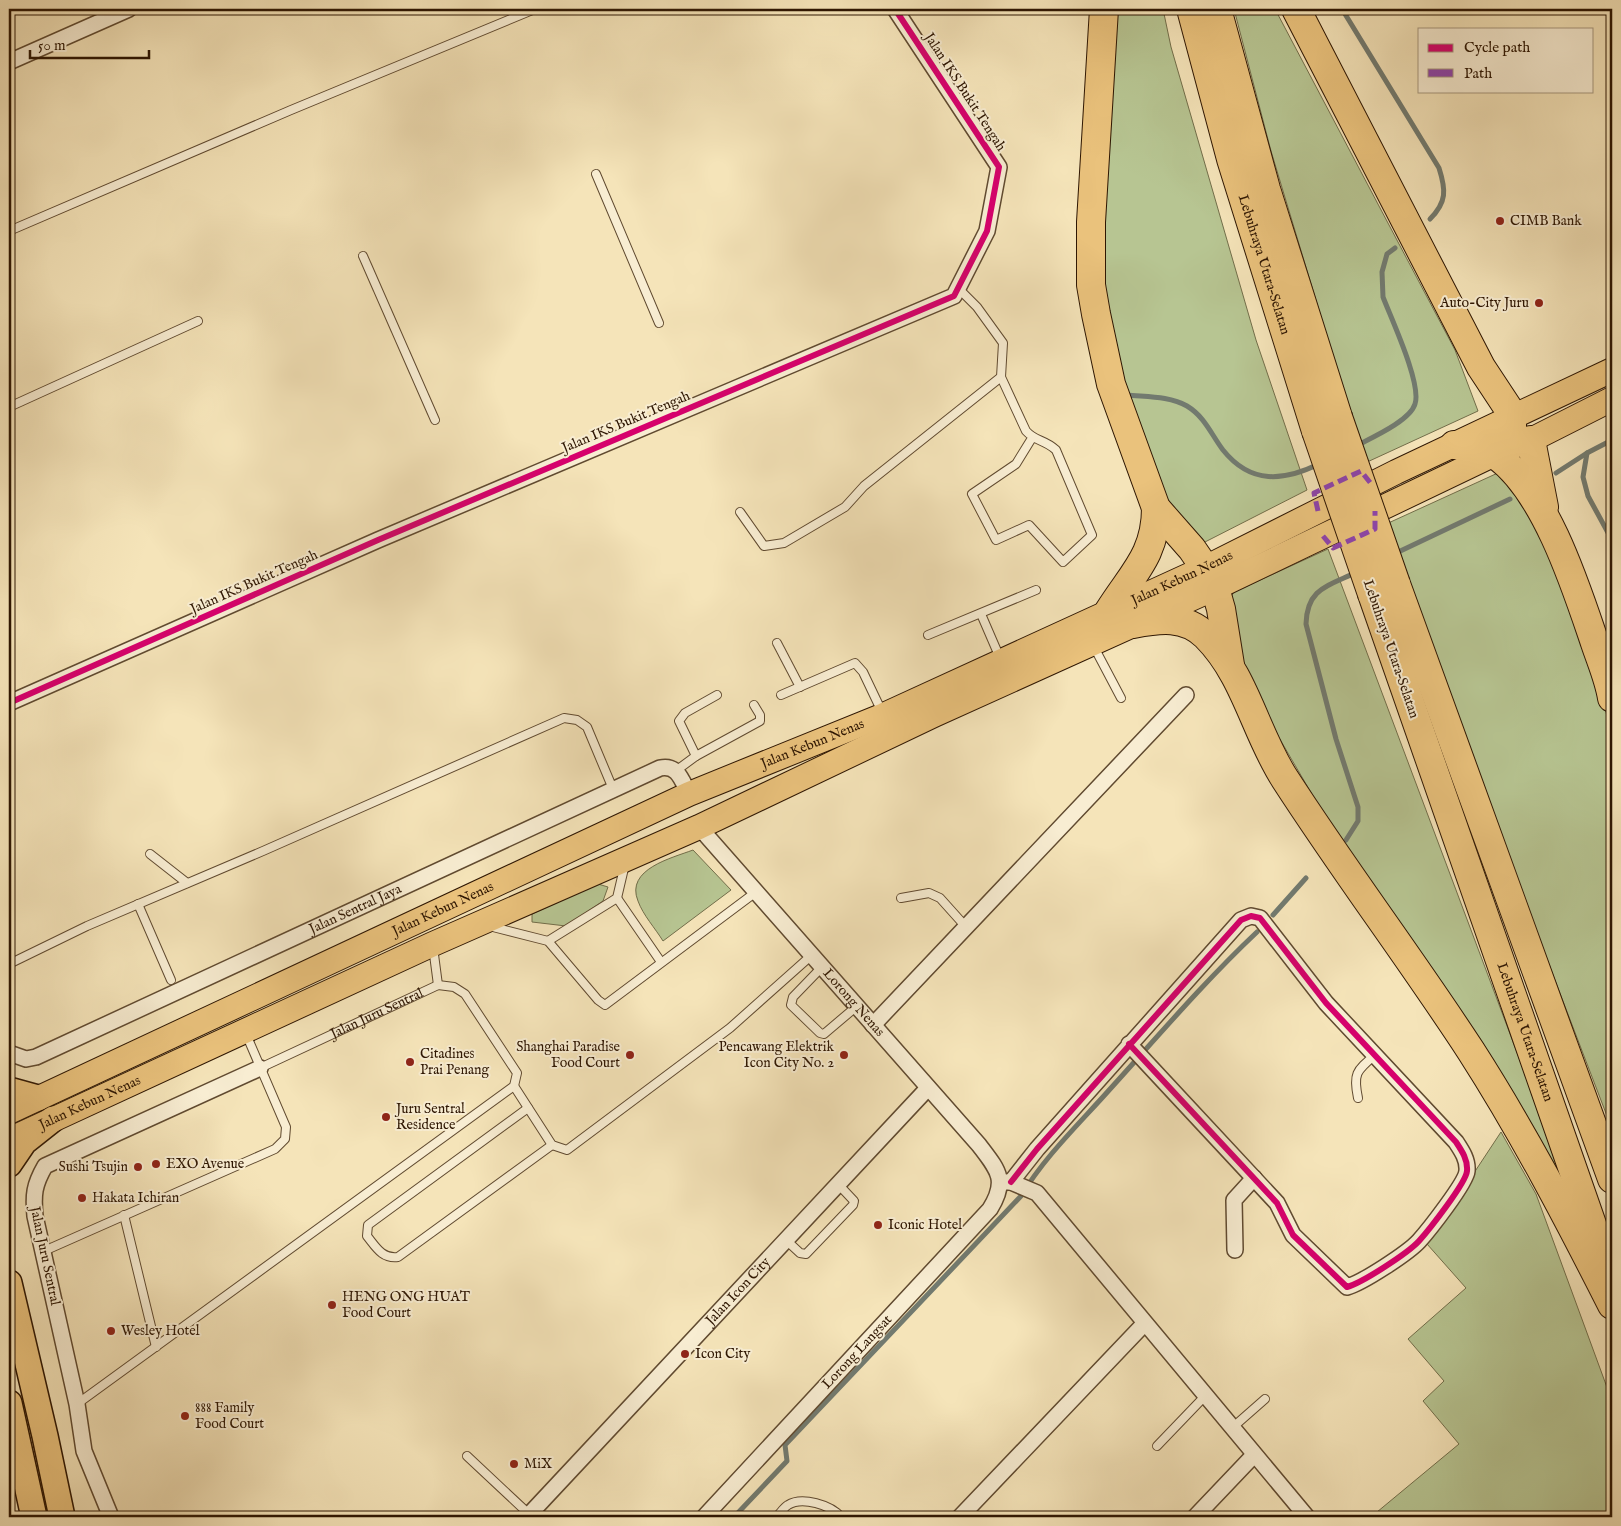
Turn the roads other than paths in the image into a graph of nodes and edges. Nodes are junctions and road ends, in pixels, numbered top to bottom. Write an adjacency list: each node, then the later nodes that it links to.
1 (129, 9): 8 (street)
2 (535, 9): 10 (lane)
3 (895, 9): 12 (street, Jalan IKS Bukit Tengah)
4 (1104, 9): 26 (highway)
5 (1191, 9): 21 (highway, Lebuhraya Utara–Selatan)
6 (1217, 9): 21 (highway, Lebuhraya Utara–Selatan)
7 (1296, 9): 19 (highway)
8 (9, 62)
9 (596, 174): 14 (lane)
10 (9, 231)
11 (363, 256): 20 (lane)
12 (957, 288): 16 (lane); 46 (street, Jalan IKS Bukit Tengah)
13 (198, 321): 18 (lane)
14 (659, 323)
15 (1612, 370): 19 (main road, Jalan Kebun Nenas)
16 (1001, 378): 22 (lane); 27 (lane)
17 (1612, 400): 23 (main road, Jalan Kebun Nenas)
18 (9, 407)
19 (1521, 413): 24 (main road, Jalan Kebun Nenas); 25 (highway)
20 (435, 420)
21 (1327, 424): 30 (highway, Lebuhraya Utara–Selatan, bridge)
22 (1032, 438): 22 (lane)
23 (1531, 440): 25 (main road, Jalan Kebun Nenas); 28 (highway)
24 (1454, 445): 25 (highway); 29 (main road, Jalan Kebun Nenas)
25 (1500, 453): 28 (highway); 29 (main road, Jalan Kebun Nenas)
26 (1156, 508): 29 (highway); 32 (highway)
27 (740, 512)
28 (1548, 525): 45 (highway)
29 (1210, 578): 32 (main road, Jalan Kebun Nenas); 34 (main road, Jalan Kebun Nenas); 39 (highway)
30 (1384, 589): 90 (highway, Lebuhraya Utara–Selatan); 97 (highway, Lebuhraya Utara–Selatan)
31 (1036, 590): 33 (lane)
32 (1109, 611): 38 (main road, Jalan Kebun Nenas)
33 (981, 614): 35 (lane); 38 (lane)
34 (1133, 624): 37 (main road, Jalan Kebun Nenas); 39 (highway)
35 (928, 635)
36 (777, 643): 40 (lane)
37 (1092, 644): 44 (lane); 53 (main road, Jalan Kebun Nenas)
38 (1001, 661): 48 (main road, Jalan Kebun Nenas)
39 (1230, 665): 99 (highway)
40 (800, 686): 42 (lane); 48 (lane)
41 (717, 695): 49 (lane)
42 (781, 695)
43 (1186, 695): 62 (street)
44 (1121, 698)
45 (1612, 698)
46 (9, 703)
47 (754, 705): 49 (lane)
48 (884, 715): 52 (main road, Jalan Kebun Nenas)
49 (696, 756): 50 (lane)
50 (677, 770): 51 (street, Jalan Sentral Jaya); 52 (street)
51 (613, 790): 56 (lane); 75 (street, Jalan Sentral Jaya)
52 (689, 794): 81 (main road, Jalan Kebun Nenas)
53 (699, 827): 55 (main road, Jalan Kebun Nenas); 57 (street, Lorong Nenas)
54 (150, 854): 56 (lane)
55 (626, 860): 58 (lane); 61 (main road, Jalan Kebun Nenas)
56 (187, 883): 60 (lane)
57 (756, 892): 65 (street, Lorong Nenas); 66 (lane)
58 (617, 898): 63 (lane); 66 (lane)
59 (900, 898): 62 (lane)
60 (138, 904): 67 (lane); 69 (lane)
61 (478, 924): 63 (lane); 64 (main road, Jalan Kebun Nenas)
62 (966, 927): 72 (street)
63 (548, 940): 66 (lane)
64 (433, 944): 70 (lane); 73 (main road, Jalan Kebun Nenas)
65 (812, 954): 68 (street, Lorong Nenas); 87 (lane)
66 (661, 962)
67 (9, 964)
68 (823, 966): 71 (street, Lorong Nenas); 71 (lane)
69 (171, 980)
70 (438, 985): 77 (lane, Jalan Juru Sentral); 78 (lane)
71 (857, 1006): 72 (street, Lorong Nenas)
72 (873, 1025): 79 (street, Lorong Nenas)
73 (244, 1031): 77 (lane); 85 (main road, Jalan Kebun Nenas)
74 (1137, 1051): 76 (street, Lorong Langsat); 89 (street); 92 (street, Lorong Langsat)
75 (9, 1054)
76 (1375, 1055): 82 (lane); 89 (street, Lorong Langsat)
77 (260, 1068): 93 (lane); 96 (street, Jalan Juru Sentral)
78 (514, 1086): 83 (lane); 101 (lane)
79 (928, 1088): 91 (street, Jalan Icon City); 92 (street, Lorong Nenas)
80 (9, 1090): 81 (highway)
81 (38, 1098): 84 (main road, Jalan Kebun Nenas)
82 (1358, 1098)
83 (528, 1108): 87 (lane); 87 (lane)
84 (9, 1112)
85 (53, 1119): 86 (main road, Jalan Kebun Nenas); 88 (highway)
86 (9, 1140)
87 (552, 1145)
88 (9, 1164)
89 (1254, 1178): 95 (street)
90 (1612, 1179)
91 (838, 1184): 94 (street, Jalan Icon City); 94 (lane)
92 (1011, 1184): 100 (street); 114 (street, Lorong Langsat)
93 (124, 1215): 96 (lane); 101 (lane)
94 (786, 1240): 110 (street, Jalan Icon City)
95 (1235, 1250)
96 (44, 1251): 105 (street, Jalan Juru Sentral)
97 (1612, 1282)
98 (9, 1283): 112 (highway)
99 (1612, 1304)
100 (1144, 1324): 102 (street); 117 (street)
101 (156, 1347): 105 (lane)
102 (1205, 1396): 106 (street); 107 (lane)
103 (1266, 1399): 106 (lane)
104 (9, 1403): 111 (highway)
105 (77, 1404): 113 (street, Jalan Juru Sentral)
106 (1232, 1428): 108 (street)
107 (1157, 1446)
108 (1254, 1454): 118 (street); 119 (street)
109 (467, 1456): 110 (lane)
110 (530, 1516)
111 (34, 1517)
112 (62, 1517)
113 (112, 1517)
114 (704, 1517)
115 (776, 1517): 116 (lane)
116 (841, 1517)
117 (960, 1517)
118 (1196, 1517)
119 (1307, 1517)

